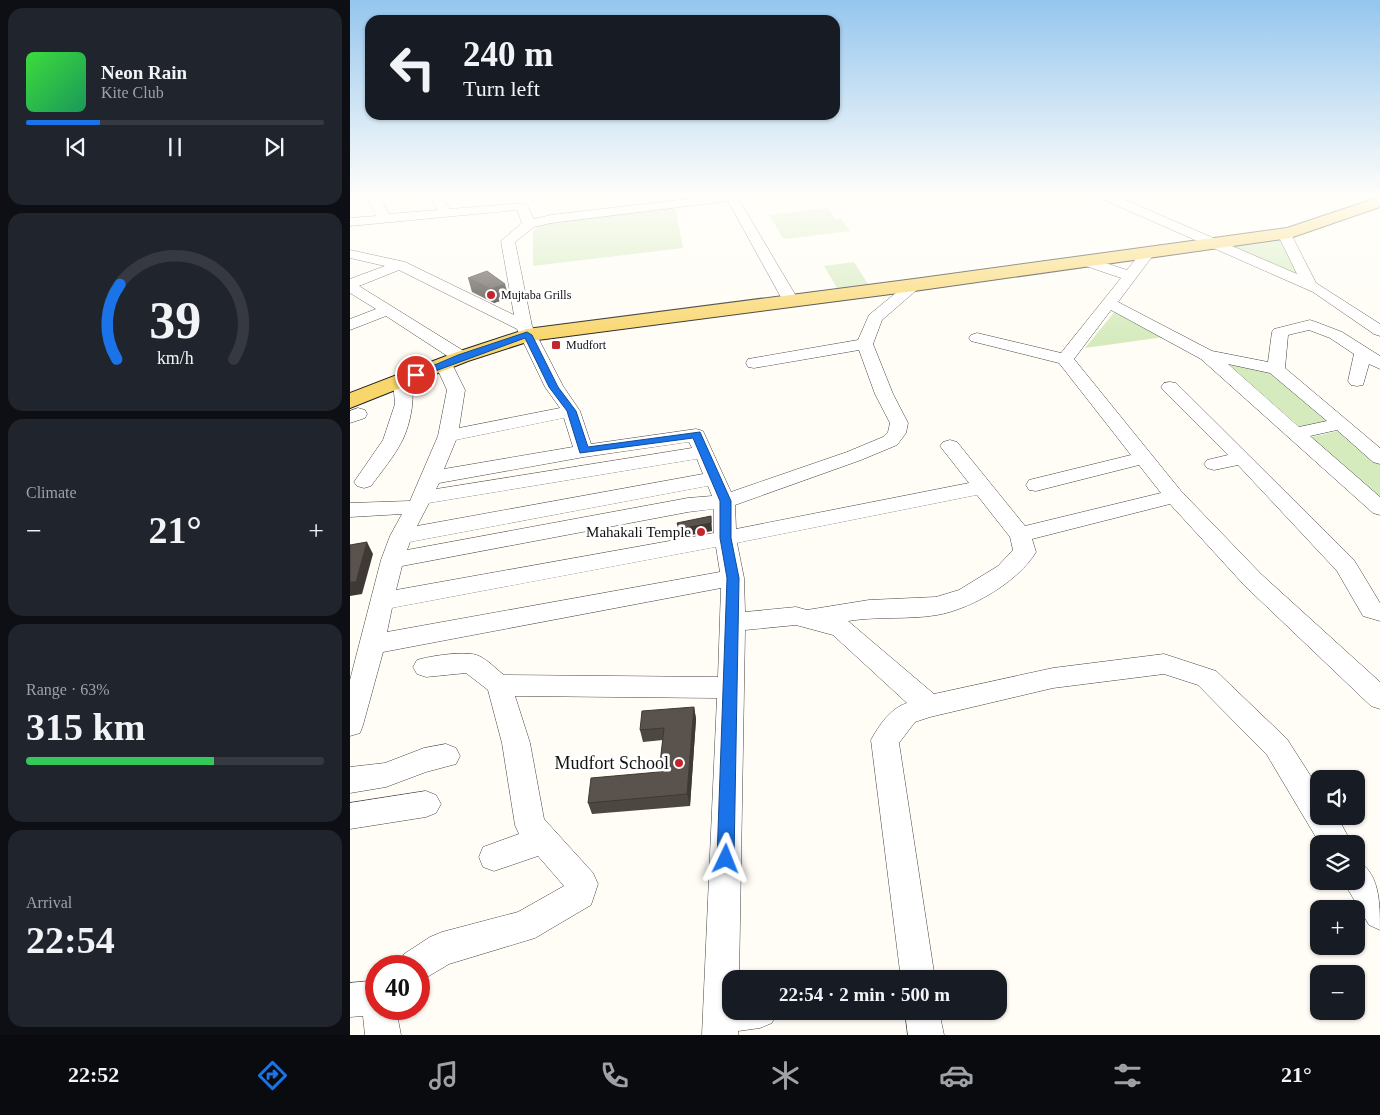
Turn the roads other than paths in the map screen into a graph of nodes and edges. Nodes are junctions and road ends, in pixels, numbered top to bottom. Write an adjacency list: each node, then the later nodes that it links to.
1 (509, 244): 18 (street)
2 (761, 244): 14 (street)
3 (1214, 244): 7 (main road)
4 (1216, 244): 11 (street)
5 (1289, 244): 11 (street)
6 (350, 254): 9 (street)
7 (1147, 254): 8 (main road); 10 (street)
8 (1088, 262): 10 (street); 13 (main road)
9 (400, 265): 12 (street); 18 (street)
10 (1130, 276): 15 (street)
11 (1309, 284): 19 (street)
12 (350, 285): 16 (street)
13 (914, 285): 14 (main road); 21 (street)
14 (791, 301): 18 (main road)
15 (1109, 303): 23 (street); 24 (street)
16 (388, 310): 17 (street); 25 (street)
17 (350, 325)
18 (526, 330): 25 (main road); 33 (street)
19 (1380, 331)
20 (977, 338): 24 (street)
21 (865, 344): 26 (street); 50 (street)
22 (1363, 353): 27 (street); 28 (street); 30 (street)
23 (1207, 355): 28 (street); 35 (street)
24 (1065, 359): 39 (street)
25 (452, 360): 29 (main road); 36 (street)
26 (754, 363)
27 (1380, 364)
28 (1276, 370): 34 (street)
29 (402, 380): 32 (main road); 45 (street)
30 (1357, 381)
31 (1170, 387): 40 (street)
32 (353, 411)
33 (572, 411): 36 (street); 38 (street)
34 (1341, 424): 35 (street); 41 (street)
35 (1295, 433): 52 (street)
36 (448, 436): 43 (street)
37 (950, 446): 47 (street)
38 (591, 457): 43 (street); 44 (street); 49 (street); 51 (street)
39 (1145, 458): 46 (street); 48 (street)
40 (1242, 458): 42 (street); 60 (street)
41 (1380, 458)
42 (1214, 464)
43 (430, 478): 51 (street)
44 (715, 478): 49 (street); 50 (street)
45 (364, 482)
46 (1036, 485)
47 (983, 487): 54 (street); 56 (street)
48 (1174, 496): 54 (street); 68 (street)
49 (601, 500): 55 (street)
50 (725, 501): 56 (street); 57 (street)
51 (419, 503): 53 (street); 55 (street)
52 (1380, 508)
53 (350, 510)
54 (1020, 534): 61 (street)
55 (401, 536): 57 (street)
56 (725, 538): 58 (street); 59 (street)
57 (392, 560): 59 (street)
58 (733, 578): 62 (street); 63 (street)
59 (381, 602): 63 (street)
60 (1380, 612)
61 (807, 618): 62 (street); 69 (street)
62 (733, 622): 67 (street)
63 (373, 644): 65 (street)
64 (426, 667): 66 (street)
65 (357, 673): 70 (street)
66 (499, 685): 67 (street); 76 (street)
67 (731, 688): 85 (street)
68 (1380, 698)
69 (929, 706): 73 (street); 81 (street)
70 (350, 725)
71 (446, 756): 72 (street)
72 (350, 780)
73 (1310, 801)
74 (426, 804): 75 (street)
75 (350, 816)
76 (544, 840): 77 (street); 80 (street)
77 (494, 857)
78 (1365, 890): 79 (street)
79 (1380, 914)
80 (430, 957)
81 (917, 970)
82 (377, 1020): 86 (street)
83 (736, 1020): 85 (street)
84 (924, 1020): 87 (street)
85 (720, 1026)
86 (383, 1035)
87 (926, 1035)

